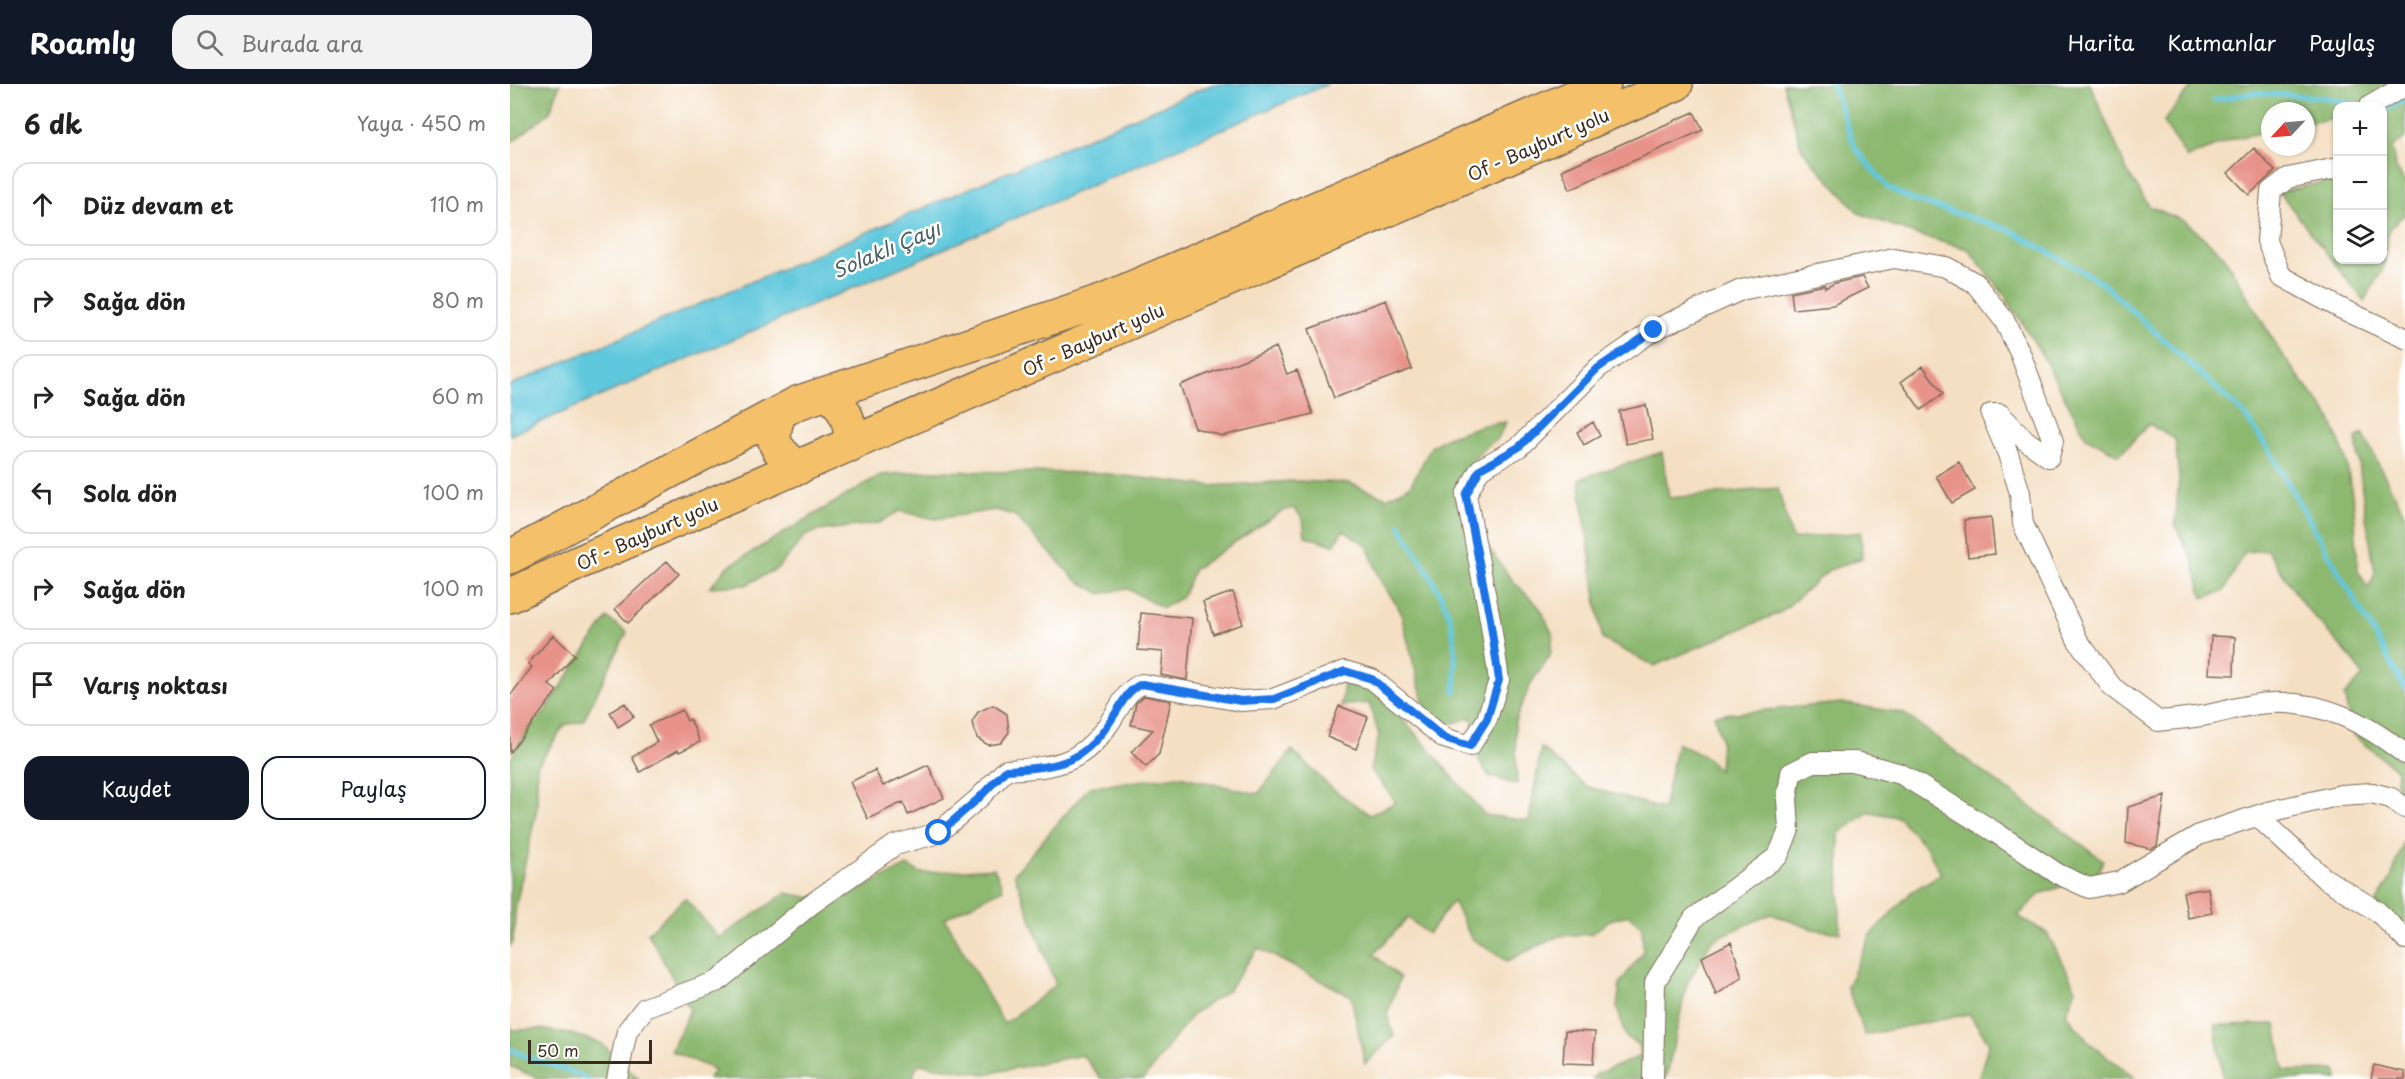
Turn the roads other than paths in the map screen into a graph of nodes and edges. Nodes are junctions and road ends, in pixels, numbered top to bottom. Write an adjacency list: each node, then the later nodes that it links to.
1 (1604, 84): 7 (highway, Of - Bayburt yolu)
2 (1676, 84): 9 (highway, Of - Bayburt yolu)
3 (2403, 84): 4 (street)
4 (2377, 102)
5 (2333, 169): 6 (street)
6 (2405, 338)
7 (828, 393): 8 (highway, Of - Bayburt yolu); 9 (highway)
8 (780, 412): 10 (highway); 11 (highway, Of - Bayburt yolu)
9 (850, 445): 10 (highway, Of - Bayburt yolu)
10 (798, 468): 12 (highway, Of - Bayburt yolu)
11 (510, 557)
12 (510, 596)
13 (2405, 754): 17 (street)
14 (2405, 808): 15 (street)
15 (2257, 816): 16 (street); 18 (street)
16 (2405, 939)
17 (617, 1079)
18 (1653, 1079)

